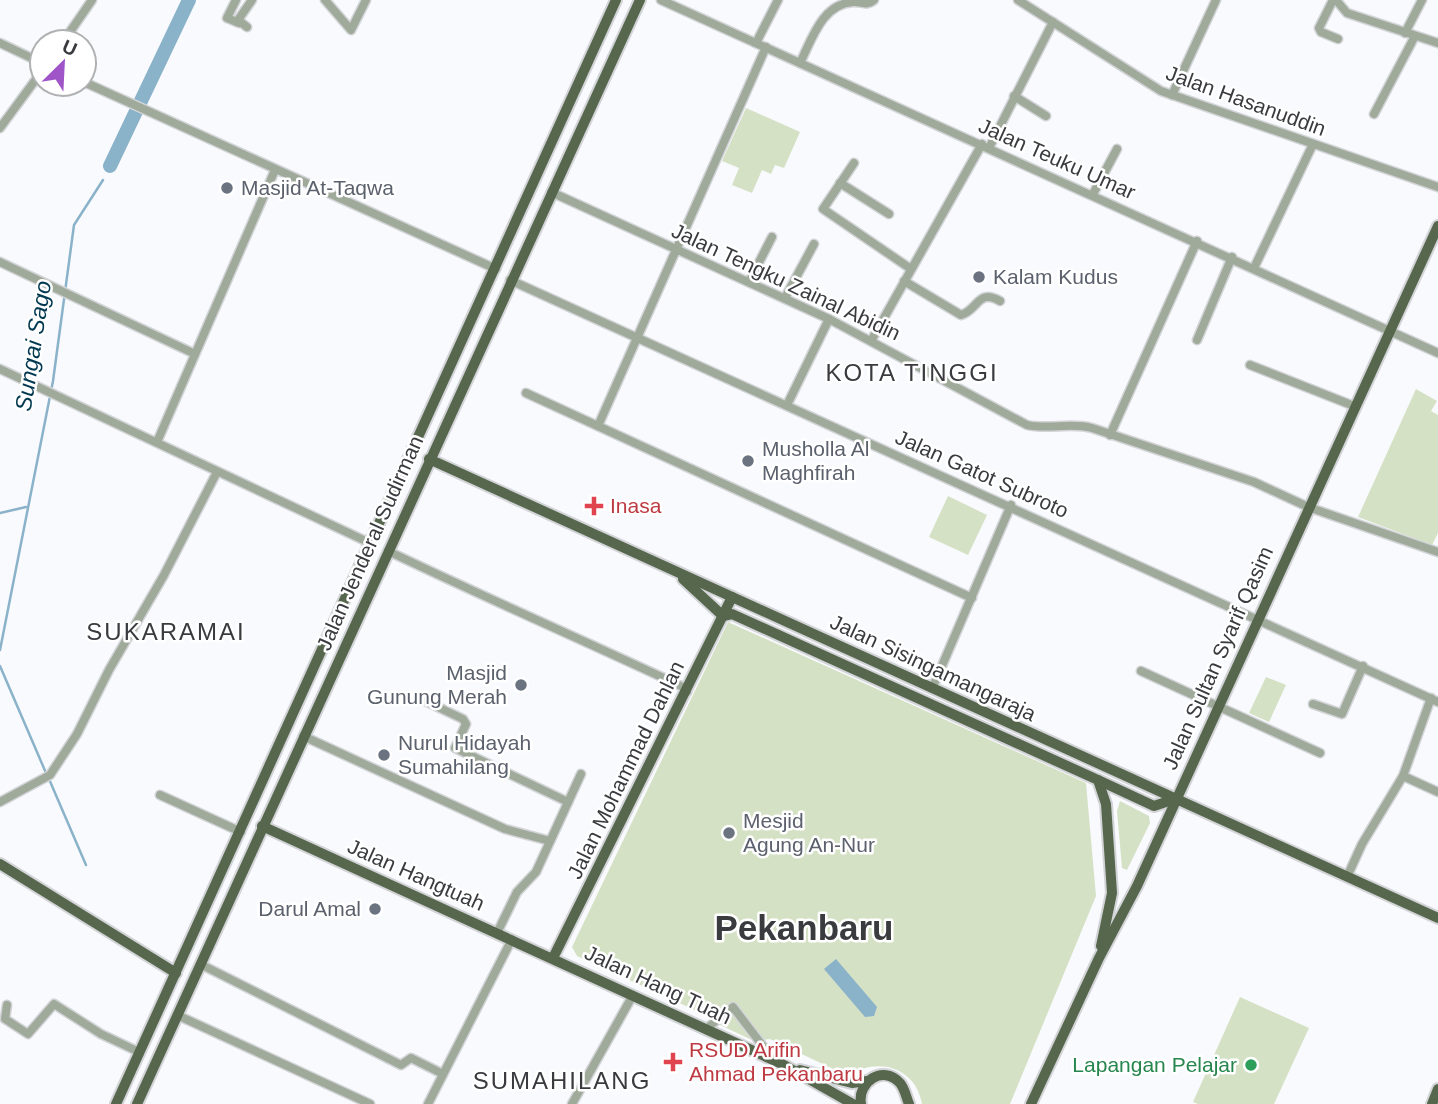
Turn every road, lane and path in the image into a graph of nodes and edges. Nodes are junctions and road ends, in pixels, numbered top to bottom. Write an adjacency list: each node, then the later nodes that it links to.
1 (92, 0): 17 (street)
2 (236, 0): 3 (street)
3 (252, 0)
4 (366, 0): 13 (street)
5 (640, 0): 15 (main road, Jalan Jenderal Sudirman)
6 (661, 0): 22 (street, Jalan Teuku Umar)
7 (778, 0): 22 (street)
8 (874, 0): 26 (street)
9 (1018, 0): 16 (street, Jalan Hasanuddin)
10 (1216, 0): 29 (street)
11 (1335, 0): 18 (street); 20 (street)
12 (1422, 0): 18 (street)
13 (330, 1)
14 (615, 3): 15 (main road); 52 (main road, Jalan Jenderal Sudirman)
15 (633, 15): 41 (main road, Jalan Jenderal Sudirman)
16 (1053, 22): 29 (street, Jalan Hasanuddin); 30 (street)
17 (73, 28)
18 (1405, 33): 19 (street)
19 (1415, 36): 23 (street); 31 (street)
20 (1338, 39)
21 (0, 43): 25 (street)
22 (756, 43): 24 (street, Jalan Teuku Umar)
23 (1438, 43)
24 (766, 47): 26 (street, Jalan Teuku Umar); 48 (street)
25 (28, 56)
26 (800, 63): 35 (street, Jalan Teuku Umar)
27 (98, 89): 38 (street)
28 (28, 90): 33 (street)
29 (1172, 95): 34 (street, Jalan Hasanuddin)
30 (1014, 96): 32 (street); 35 (street)
31 (1374, 114)
32 (1046, 116)
33 (0, 128)
34 (1313, 144): 40 (street, Jalan Hasanuddin); 51 (street)
35 (985, 146): 42 (street, Jalan Teuku Umar); 53 (street)
36 (1117, 149): 42 (street)
37 (854, 163): 39 (street)
38 (275, 170): 52 (street); 65 (street)
39 (840, 183): 43 (street); 53 (street)
40 (1438, 187)
41 (551, 191): 48 (street, Jalan Tengku Zainal Abidin); 54 (main road, Jalan Jenderal Sudirman)
42 (1093, 194): 46 (street, Jalan Teuku Umar)
43 (889, 214)
44 (1438, 226): 60 (main road, Jalan Sultan Syarif Qasim)
45 (772, 237): 56 (street)
46 (1197, 241): 49 (street, Jalan Teuku Umar); 72 (street)
47 (814, 244): 57 (street)
48 (676, 248): 56 (street, Jalan Tengku Zainal Abidin); 61 (street)
49 (1232, 257): 51 (street, Jalan Teuku Umar); 62 (street)
50 (0, 262): 65 (street)
51 (1254, 268): 60 (street, Jalan Teuku Umar)
52 (496, 269): 78 (main road, Jalan Jenderal Sudirman)
53 (911, 269): 55 (street)
54 (510, 281): 61 (street, Jalan Gatot Subroto); 74 (main road, Jalan Jenderal Sudirman)
55 (904, 281): 58 (street); 63 (street)
56 (750, 282): 57 (street, Jalan Tengku Zainal Abidin)
57 (785, 298): 59 (street, Jalan Tengku Zainal Abidin)
58 (1000, 301)
59 (829, 319): 63 (street, Jalan Tengku Zainal Abidin); 69 (street)
60 (1391, 329): 64 (street, Jalan Teuku Umar); 70 (main road, Jalan Sultan Syarif Qasim)
61 (636, 338): 69 (street, Jalan Gatot Subroto); 71 (street)
62 (1197, 340)
63 (871, 341): 72 (street, Jalan Tengku Zainal Abidin)
64 (1438, 353)
65 (195, 354): 73 (street)
66 (1250, 365): 70 (street)
67 (0, 369): 73 (street)
68 (526, 393): 71 (street)
69 (787, 405): 76 (street, Jalan Gatot Subroto)
70 (1354, 406): 77 (main road, Jalan Sultan Syarif Qasim)
71 (598, 426): 83 (street)
72 (1110, 435): 77 (street, Jalan Tengku Zainal Abidin)
73 (157, 442): 75 (street)
74 (429, 459): 79 (main road, Jalan Jenderal Sudirman); 81 (main road, Jalan Sisingamangaraja)
75 (217, 472): 78 (street); 103 (street)
76 (1011, 505): 83 (street); 85 (street, Jalan Gatot Subroto)
77 (1308, 507): 80 (street, Jalan Tengku Zainal Abidin); 85 (main road, Jalan Sultan Syarif Qasim)
78 (372, 544): 106 (main road, Jalan Jenderal Sudirman)
79 (388, 551): 89 (street); 95 (main road, Jalan Jenderal Sudirman)
80 (1438, 552)
81 (676, 572): 82 (main road, Jalan Sisingamangaraja); 84 (main road, Jalan Sisingamangaraja)
82 (732, 597): 84 (main road, Jalan Mohammad Dahlan); 88 (main road, Jalan Sisingamangaraja)
83 (972, 598): 88 (street)
84 (723, 616): 89 (main road, Jalan Mohammad Dahlan); 94 (main road, Jalan Sisingamangaraja)
85 (1257, 619): 86 (street, Jalan Gatot Subroto); 93 (main road, Jalan Sultan Syarif Qasim)
86 (1363, 666): 91 (street, Jalan Gatot Subroto); 92 (street)
87 (1141, 671): 93 (street)
88 (932, 690): 94 (main road); 102 (main road, Jalan Sisingamangaraja)
89 (687, 692): 113 (main road, Jalan Mohammad Dahlan)
90 (421, 699): 104 (street)
91 (1434, 700): 98 (street)
92 (1313, 704)
93 (1218, 706): 96 (street); 102 (main road, Jalan Sultan Syarif Qasim)
94 (948, 712): 99 (main road, Jalan Sisingamangaraja)
95 (303, 736): 105 (main road, Jalan Jenderal Sudirman); 107 (street)
96 (1320, 753)
97 (581, 774): 104 (street)
98 (1403, 776): 100 (street); 109 (street)
99 (1098, 780): 102 (main road, Jalan Sisingamangaraja); 114 (main road)
100 (1438, 792)
101 (160, 795): 106 (street)
102 (1175, 799): 109 (main road, Jalan Sisingamangaraja); 114 (main road, Jalan Sultan Syarif Qasim)
103 (0, 802)
104 (568, 802): 107 (street)
105 (262, 826): 111 (main road, Jalan Hangtuah); 115 (main road, Jalan Jenderal Sudirman)
106 (241, 832): 116 (main road, Jalan Jenderal Sudirman)
107 (550, 841): 111 (street)
108 (0, 864): 116 (main road)
109 (1347, 877): 110 (main road, Jalan Sisingamangaraja)
110 (1438, 918)
111 (497, 933): 112 (main road, Jalan Hangtuah)
112 (512, 939): 113 (main road, Jalan Hangtuah); 123 (street)
113 (553, 958): 117 (main road, Jalan Hang Tuah)
114 (1099, 958): 135 (main road, Jalan Sultan Syarif Qasim)
115 (200, 964): 119 (main road, Jalan Jenderal Sudirman); 123 (street)
116 (176, 973): 121 (main road, Jalan Jenderal Sudirman)
117 (634, 995): 120 (main road, Jalan Hang Tuah); 132 (street)
118 (7, 1005): 121 (street)
119 (177, 1015): 126 (main road, Jalan Jenderal Sudirman); 130 (street)
120 (706, 1029): 122 (main road, Jalan Hang Tuah); 122 (street)
121 (139, 1052): 125 (main road, Jalan Jenderal Sudirman)
122 (779, 1063): 124 (main road, Jalan Hang Tuah); 133 (main road, Jalan Hang Tuah)
123 (443, 1074): 131 (street)
124 (867, 1081): 127 (main road, Jalan Hang Tuah); 134 (main road)
125 (126, 1083): 126 (main road); 128 (main road, Jalan Jenderal Sudirman)
126 (144, 1090): 129 (main road, Jalan Jenderal Sudirman)
127 (906, 1101)
128 (116, 1104)
129 (137, 1104)
130 (369, 1104)
131 (428, 1104)
132 (572, 1104)
133 (853, 1104)
134 (861, 1104)
135 (1031, 1104)

